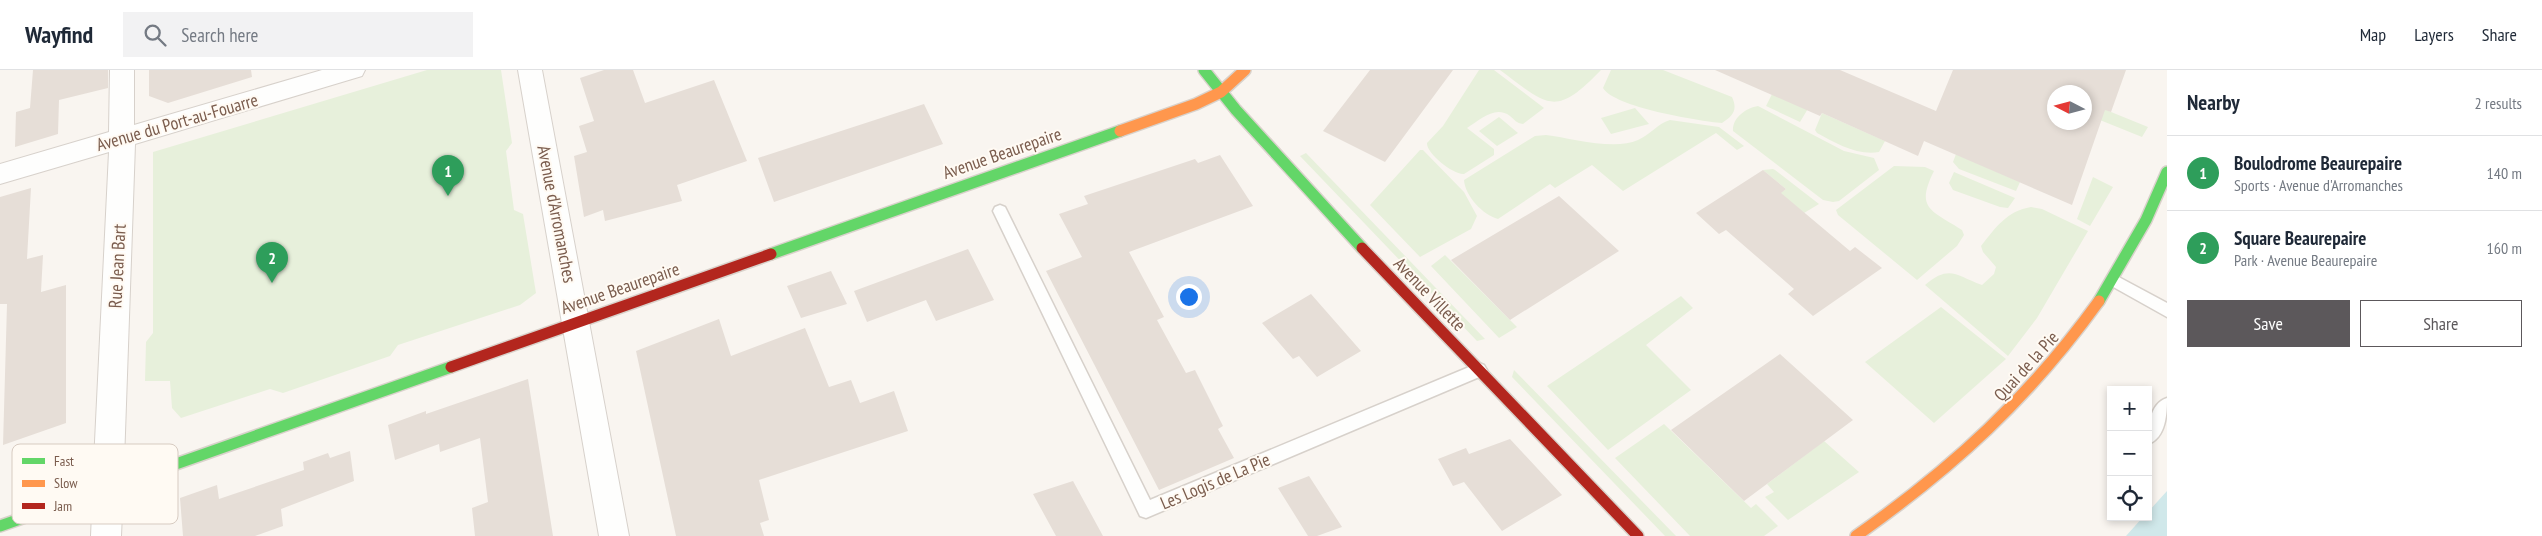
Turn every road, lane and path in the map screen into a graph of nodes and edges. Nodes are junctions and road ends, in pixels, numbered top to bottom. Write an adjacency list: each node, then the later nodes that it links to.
1 (122, 70): 7 (street, Rue Jean Bart)
2 (353, 70): 7 (street, Avenue du Port-au-Fouarre)
3 (530, 70): 13 (street, Avenue d'Arromanches)
4 (1204, 70): 6 (street, Avenue Villette)
5 (1245, 70): 6 (street, Avenue Beaurepaire)
6 (1221, 92): 13 (street, Avenue Beaurepaire); 14 (street, Avenue Villette)
7 (121, 138): 9 (street, Avenue du Port-au-Fouarre); 17 (street, Rue Jean Bart)
8 (2167, 172): 11 (street, Quai de la Pie)
9 (0, 174)
10 (1000, 211): 14 (lane, Les Logis de La Pie)
11 (2113, 280): 12 (lane); 23 (street, Quai de la Pie)
12 (2167, 311)
13 (576, 322): 18 (street, Avenue Beaurepaire); 21 (street, Avenue d'Arromanches)
14 (1479, 370): 22 (street, Avenue Villette)
15 (2167, 405): 16 (lane)
16 (2152, 431)
17 (109, 444)
18 (178, 453)
19 (12, 520): 20 (street, Avenue Beaurepaire)
20 (0, 526)
21 (614, 536)
22 (1638, 536)
23 (1856, 536)

